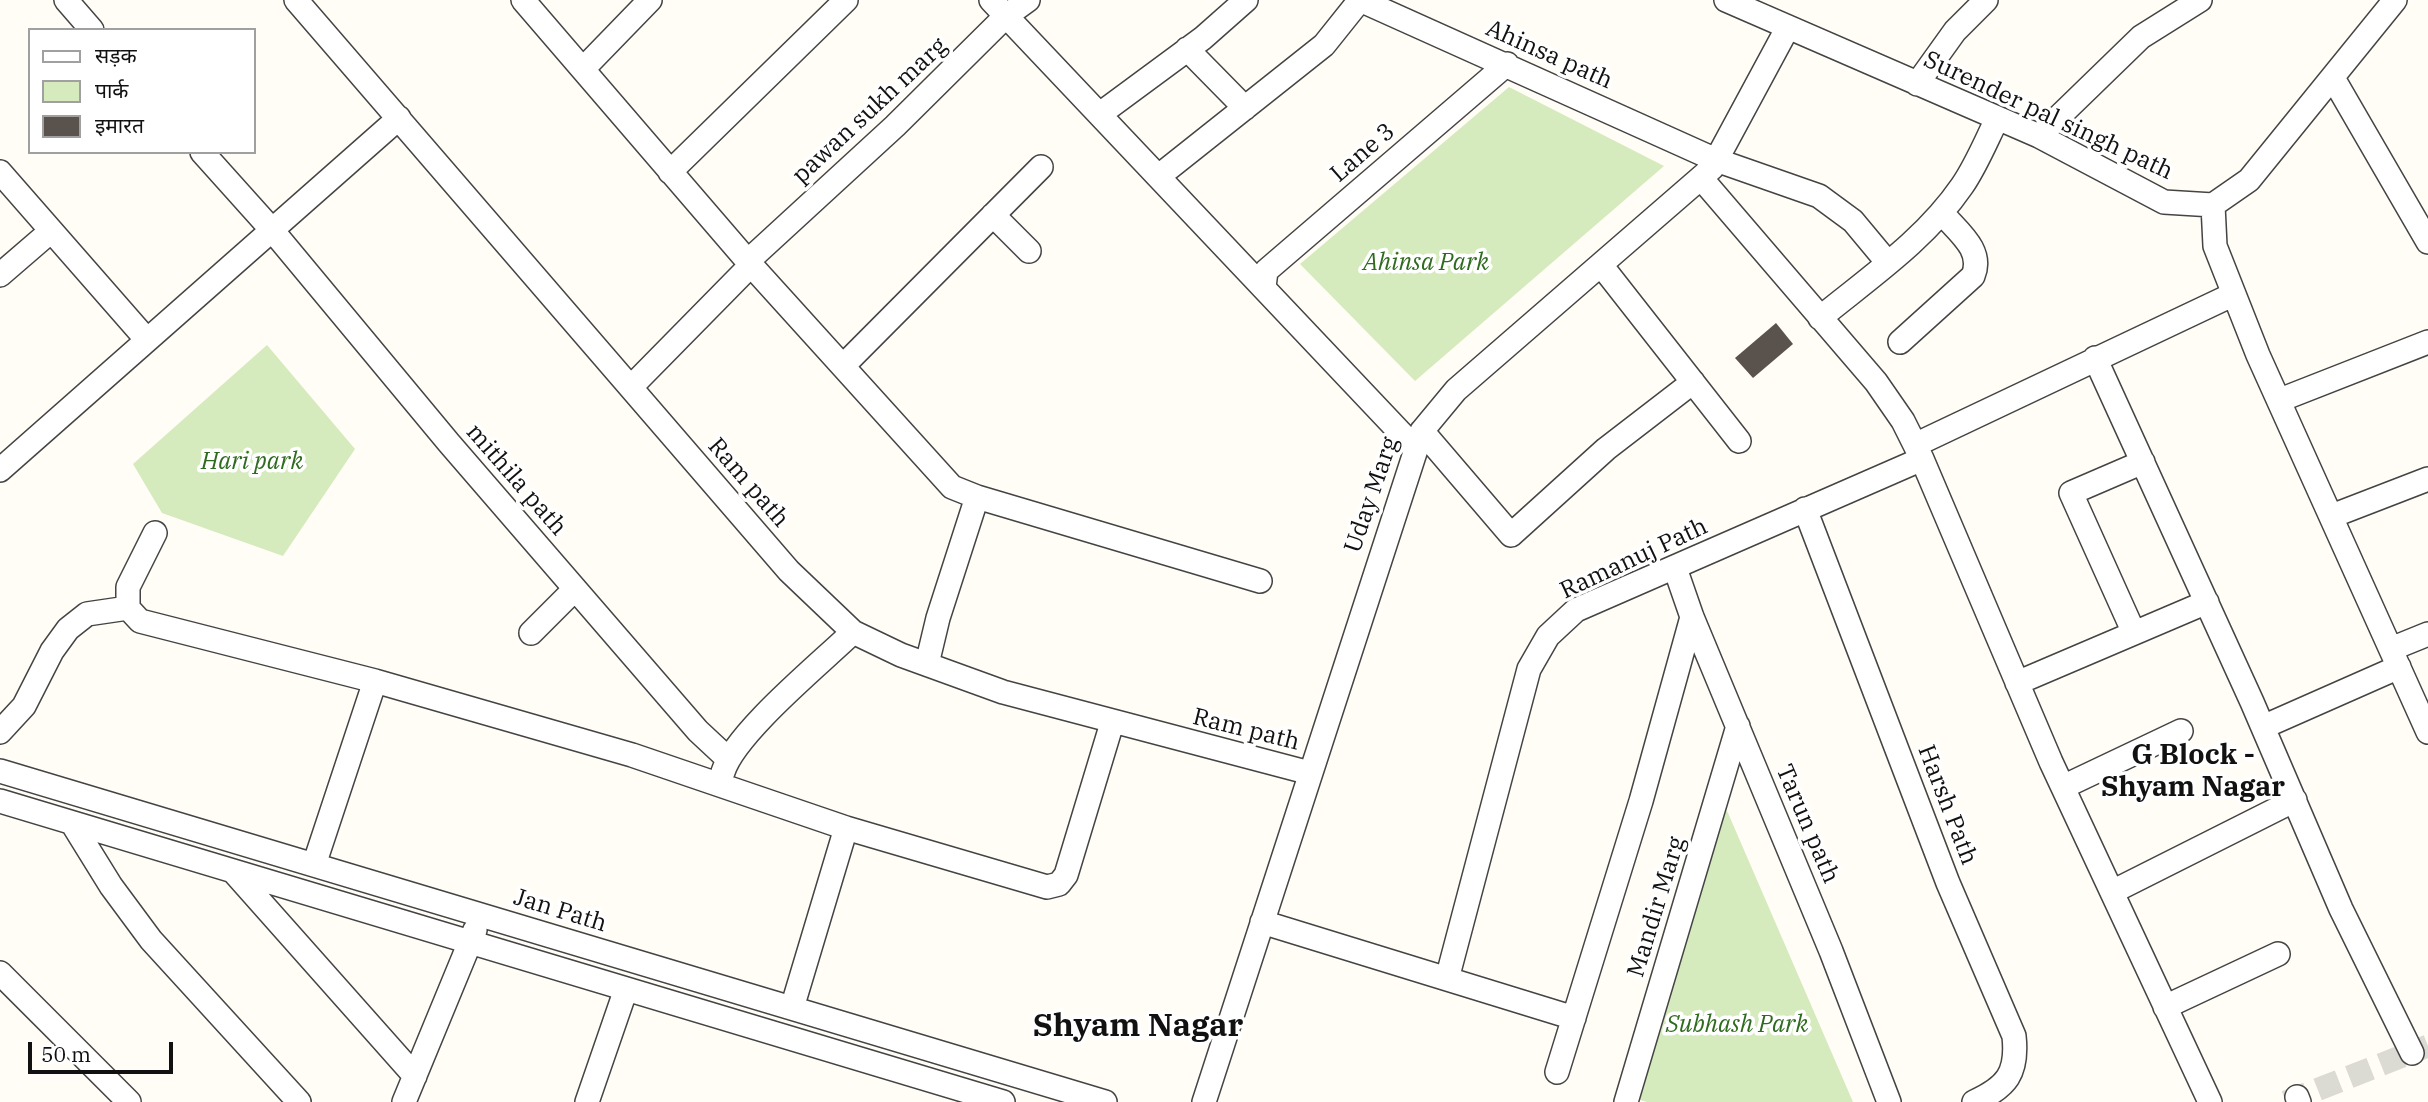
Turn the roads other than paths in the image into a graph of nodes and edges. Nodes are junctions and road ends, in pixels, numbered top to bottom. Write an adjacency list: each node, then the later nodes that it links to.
1 (66, 0): 15 (street)
2 (523, 0): 18 (street)
3 (650, 0): 18 (street)
4 (846, 0): 30 (street)
5 (1028, 0): 13 (street, pawan sukh marg)
6 (1246, 0): 16 (street)
7 (1360, 0): 17 (street, Ahinsa path); 21 (street)
8 (1726, 0): 14 (street, Surender pal singh path)
9 (1986, 0): 20 (street)
10 (2395, 0): 19 (street)
11 (299, 1): 23 (street, Ram path)
12 (2187, 3): 25 (street)
13 (999, 8): 22 (street); 40 (street, pawan sukh marg)
14 (1788, 27): 20 (street, Surender pal singh path); 27 (street, Uday Marg)
15 (90, 28)
16 (1187, 49): 21 (street); 22 (street)
17 (1507, 64): 27 (street, Ahinsa path); 44 (street, Lane 3)
18 (584, 68): 30 (street)
19 (2333, 78): 33 (street); 38 (street)
20 (1917, 84): 24 (street, Surender pal singh path)
21 (1245, 108): 31 (street)
22 (1100, 114): 31 (street)
23 (399, 118): 36 (street); 53 (street, Ram path)
24 (1997, 119): 25 (street, Surender pal singh path); 34 (street)
25 (2039, 136): 33 (street, Surender pal singh path)
26 (204, 154): 36 (street, mithila path)
27 (1716, 160): 32 (street, Uday Marg); 41 (street, Ahinsa path)
28 (1041, 167): 35 (street)
29 (0, 172): 37 (street)
30 (670, 172): 40 (street)
31 (1159, 176): 44 (street)
32 (1701, 178): 42 (street, Uday Marg); 46 (street)
33 (2213, 205): 45 (street)
34 (1942, 213): 41 (street); 48 (street)
35 (993, 215): 39 (street); 51 (street)
36 (272, 230): 47 (street); 67 (street, mithila path)
37 (51, 231): 43 (street); 47 (street)
38 (2428, 243)
39 (1030, 251)
40 (749, 263): 51 (street); 53 (street, pawan sukh marg)
41 (1888, 263): 46 (street)
42 (1601, 265): 52 (street); 55 (street, Uday Marg)
43 (0, 275)
44 (1264, 287): 55 (street)
45 (2234, 294): 50 (street, Ramanuj Path); 54 (street)
46 (1820, 318): 57 (street)
47 (146, 340): 59 (street)
48 (1900, 342)
49 (2428, 342): 54 (street)
50 (2095, 358): 57 (street, Ramanuj Path); 58 (street)
51 (843, 366): 61 (street)
52 (1693, 382): 55 (street); 56 (street)
53 (631, 387): 71 (street, Ram path)
54 (2280, 400): 63 (street)
55 (1419, 440): 87 (street, Uday Marg)
56 (1739, 441)
57 (1919, 452): 62 (street, Ramanuj Path); 78 (street)
58 (2143, 462): 68 (street); 73 (street)
59 (0, 470)
60 (2428, 479): 63 (street)
61 (977, 497): 66 (street); 76 (street)
62 (1805, 509): 65 (street, Ramanuj Path); 119 (street, Harsh Path)
63 (2332, 516): 75 (street)
64 (155, 533): 69 (street)
65 (1675, 568): 70 (street, Tarun path); 102 (street, Ramanuj Path)
66 (1260, 581)
67 (575, 589): 72 (street); 85 (street, mithila path)
68 (2207, 602): 73 (street); 81 (street)
69 (128, 608): 77 (street); 83 (street)
70 (1692, 617): 80 (street, Tarun path); 106 (street)
71 (853, 632): 76 (street, Ram path); 85 (street)
72 (531, 633)
73 (2134, 633): 78 (street)
74 (2428, 634): 75 (street)
75 (2395, 658): 81 (street); 84 (street)
76 (927, 664): 79 (street, Ram path)
77 (375, 681): 88 (street); 94 (street)
78 (2017, 683): 89 (street)
79 (1112, 723): 87 (street, Ram path); 93 (street)
80 (1738, 726): 117 (street, Mandir Marg); 118 (street, Tarun path)
81 (2263, 727): 90 (street)
82 (2180, 731): 89 (street)
83 (0, 732)
84 (2428, 732)
85 (727, 758): 88 (street)
86 (0, 771): 94 (street, Jan Path)
87 (1310, 773): 98 (street, Uday Marg)
88 (720, 785): 93 (street)
89 (2063, 787): 96 (street)
90 (2295, 800): 96 (street); 107 (street)
91 (0, 801): 92 (street)
92 (72, 823): 95 (street); 111 (street)
93 (846, 828): 105 (street)
94 (314, 865): 97 (street, Jan Path)
95 (233, 871): 99 (street); 109 (street)
96 (2112, 892): 104 (street)
97 (482, 915): 99 (street); 105 (street, Jan Path)
98 (1262, 922): 102 (street); 116 (street, Uday Marg)
99 (470, 942): 103 (street); 109 (street)
100 (2278, 954): 104 (street)
101 (0, 973): 110 (street)
102 (1447, 979): 106 (street)
103 (626, 989): 113 (street); 114 (street)
104 (2165, 1007): 120 (street)
105 (792, 1008): 115 (street, Jan Path)
106 (1573, 1018): 108 (street)
107 (2412, 1053)
108 (1558, 1072)
109 (415, 1076): 112 (street)
110 (129, 1102)
111 (299, 1102)
112 (404, 1102)
113 (587, 1102)
114 (1003, 1102)
115 (1105, 1102)
116 (1204, 1102)
117 (1626, 1102)
118 (1889, 1102)
119 (1974, 1102)
120 (2210, 1102)

